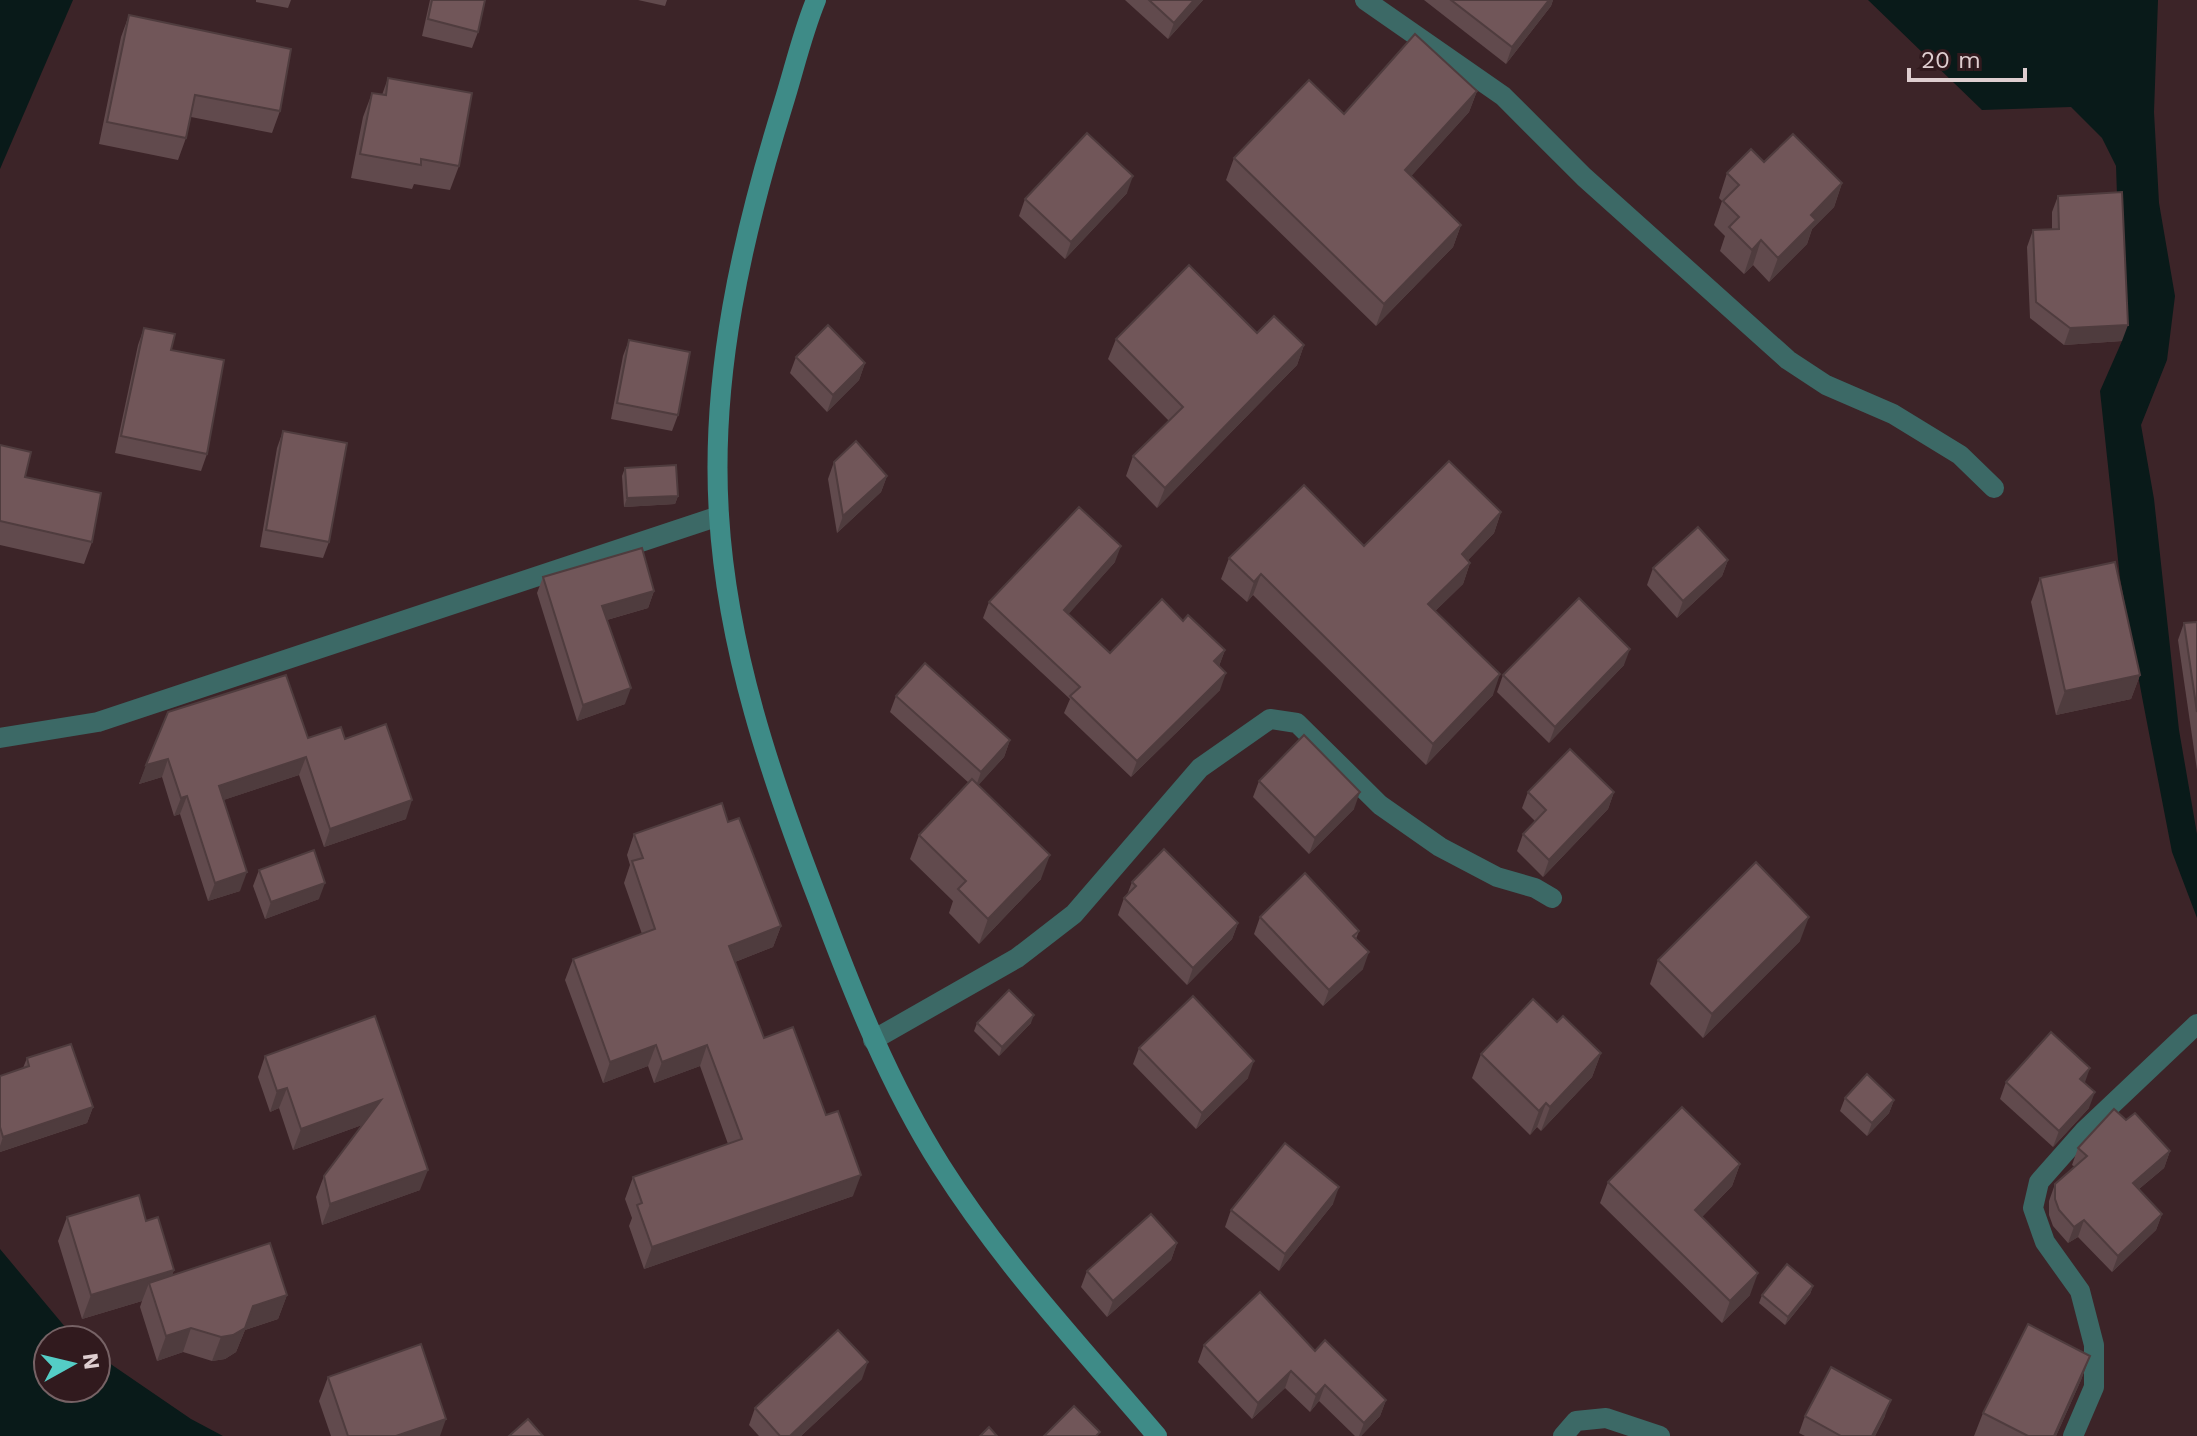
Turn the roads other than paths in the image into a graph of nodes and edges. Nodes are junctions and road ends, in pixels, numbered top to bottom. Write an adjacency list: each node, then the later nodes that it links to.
1 (816, 0): 4 (street)
2 (1365, 0): 3 (lane)
3 (1994, 488)
4 (719, 516): 5 (lane); 8 (street)
5 (0, 738)
6 (1552, 898): 8 (lane)
7 (2197, 1024): 12 (lane)
8 (873, 1040): 9 (street)
9 (1157, 1436)
10 (1563, 1436): 11 (lane)
11 (1660, 1436)
12 (2073, 1436)

